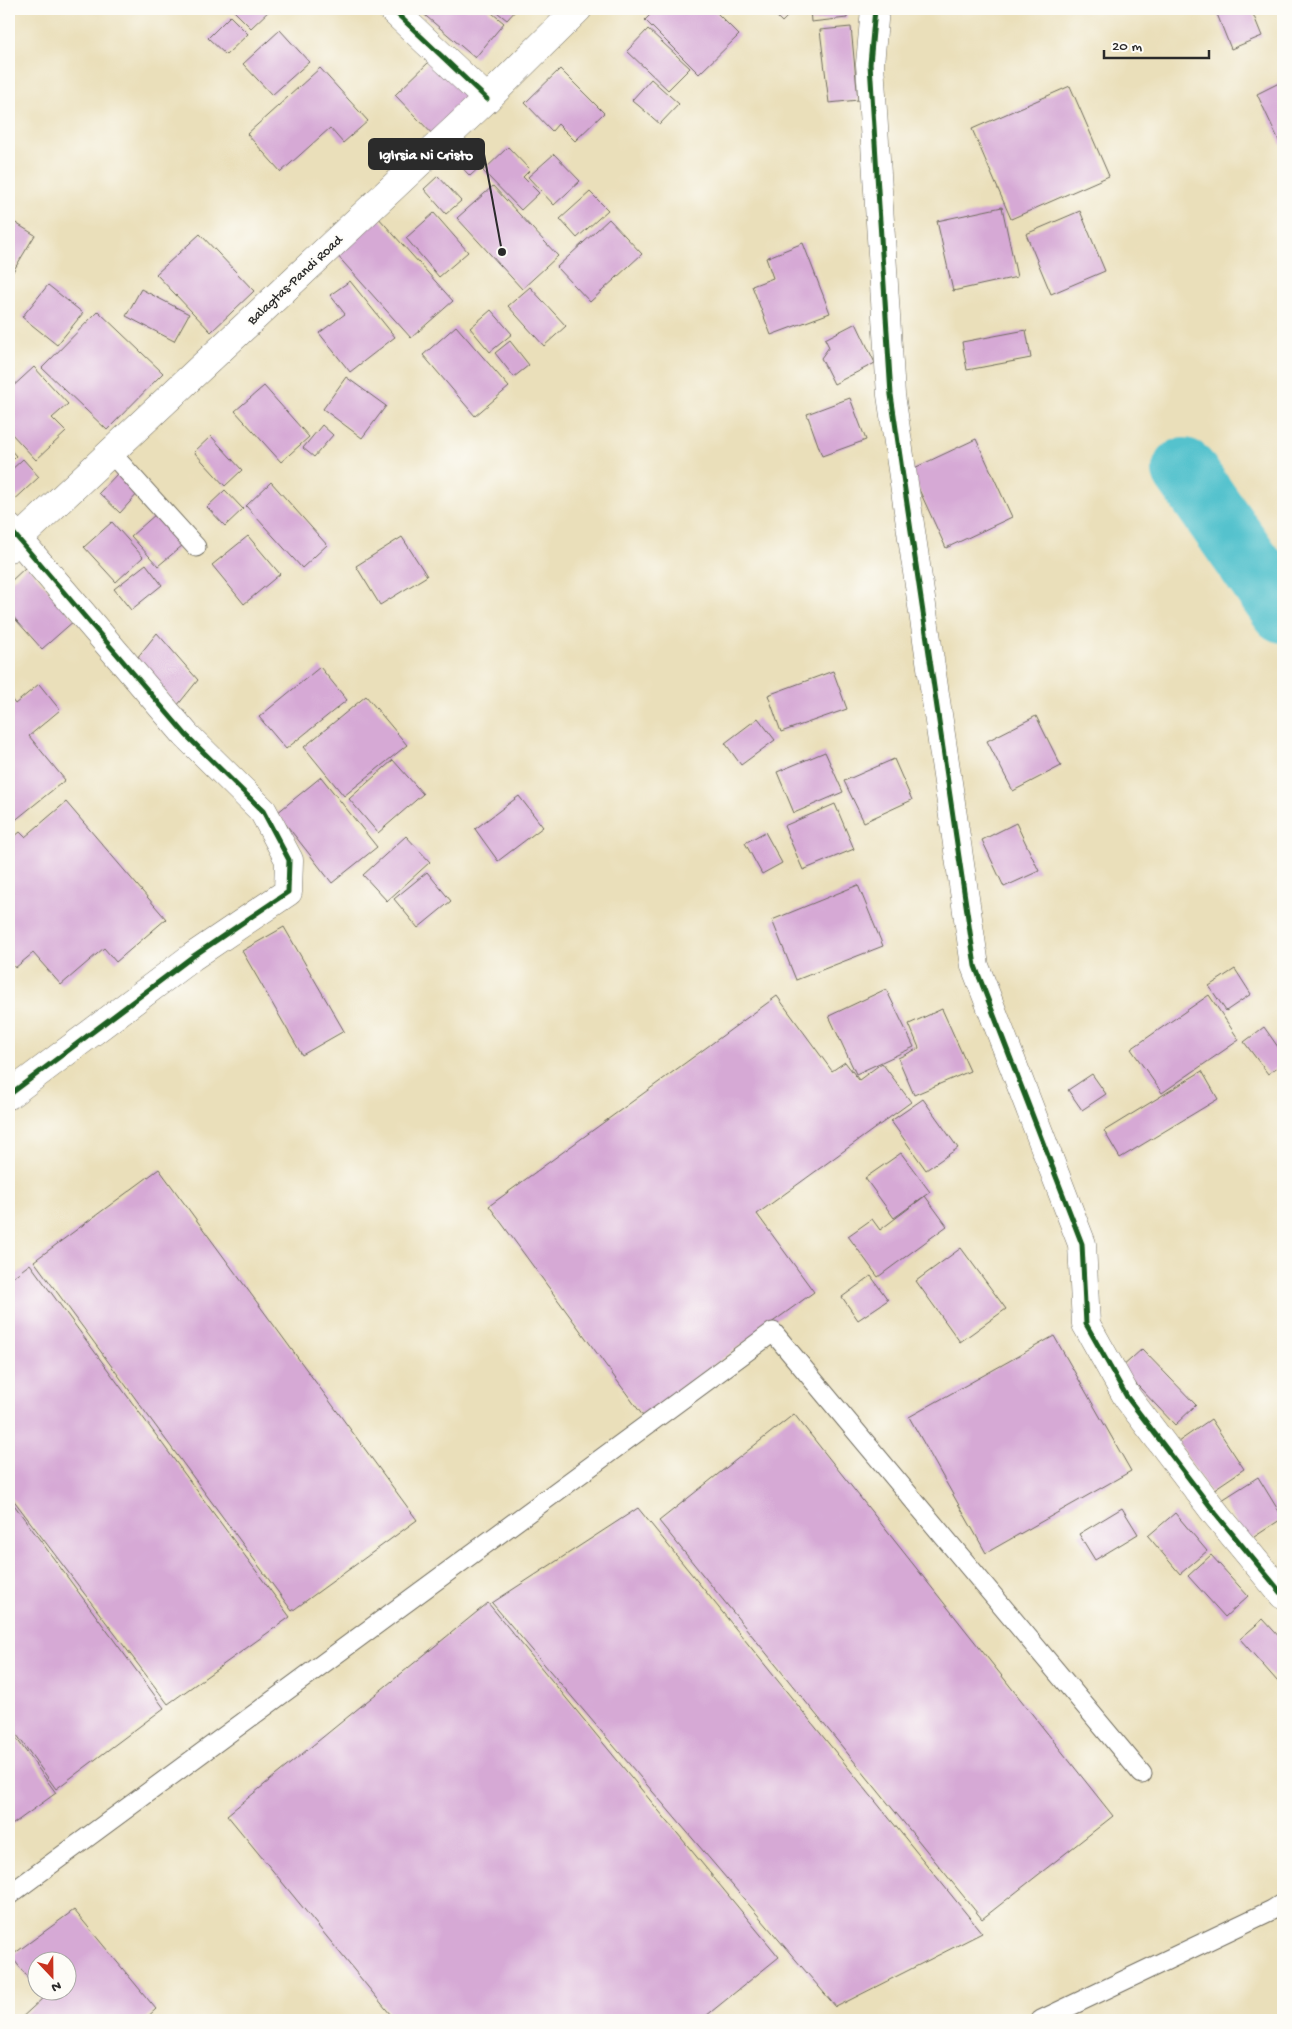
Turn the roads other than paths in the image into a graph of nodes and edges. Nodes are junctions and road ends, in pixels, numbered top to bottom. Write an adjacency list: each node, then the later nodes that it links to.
1 (392, 9): 4 (street)
2 (578, 9): 4 (street, Balagtas-Pandi Road)
3 (875, 9): 9 (street)
4 (487, 99): 5 (street, Balagtas-Pandi Road)
5 (110, 452): 6 (street, Balagtas-Pandi Road); 7 (lane)
6 (12, 538): 8 (street)
7 (196, 547)
8 (9, 1095)
9 (1283, 1595)
10 (1142, 1774): 11 (lane)
11 (9, 1895)
12 (1283, 1903): 13 (lane)
13 (1041, 2020)

